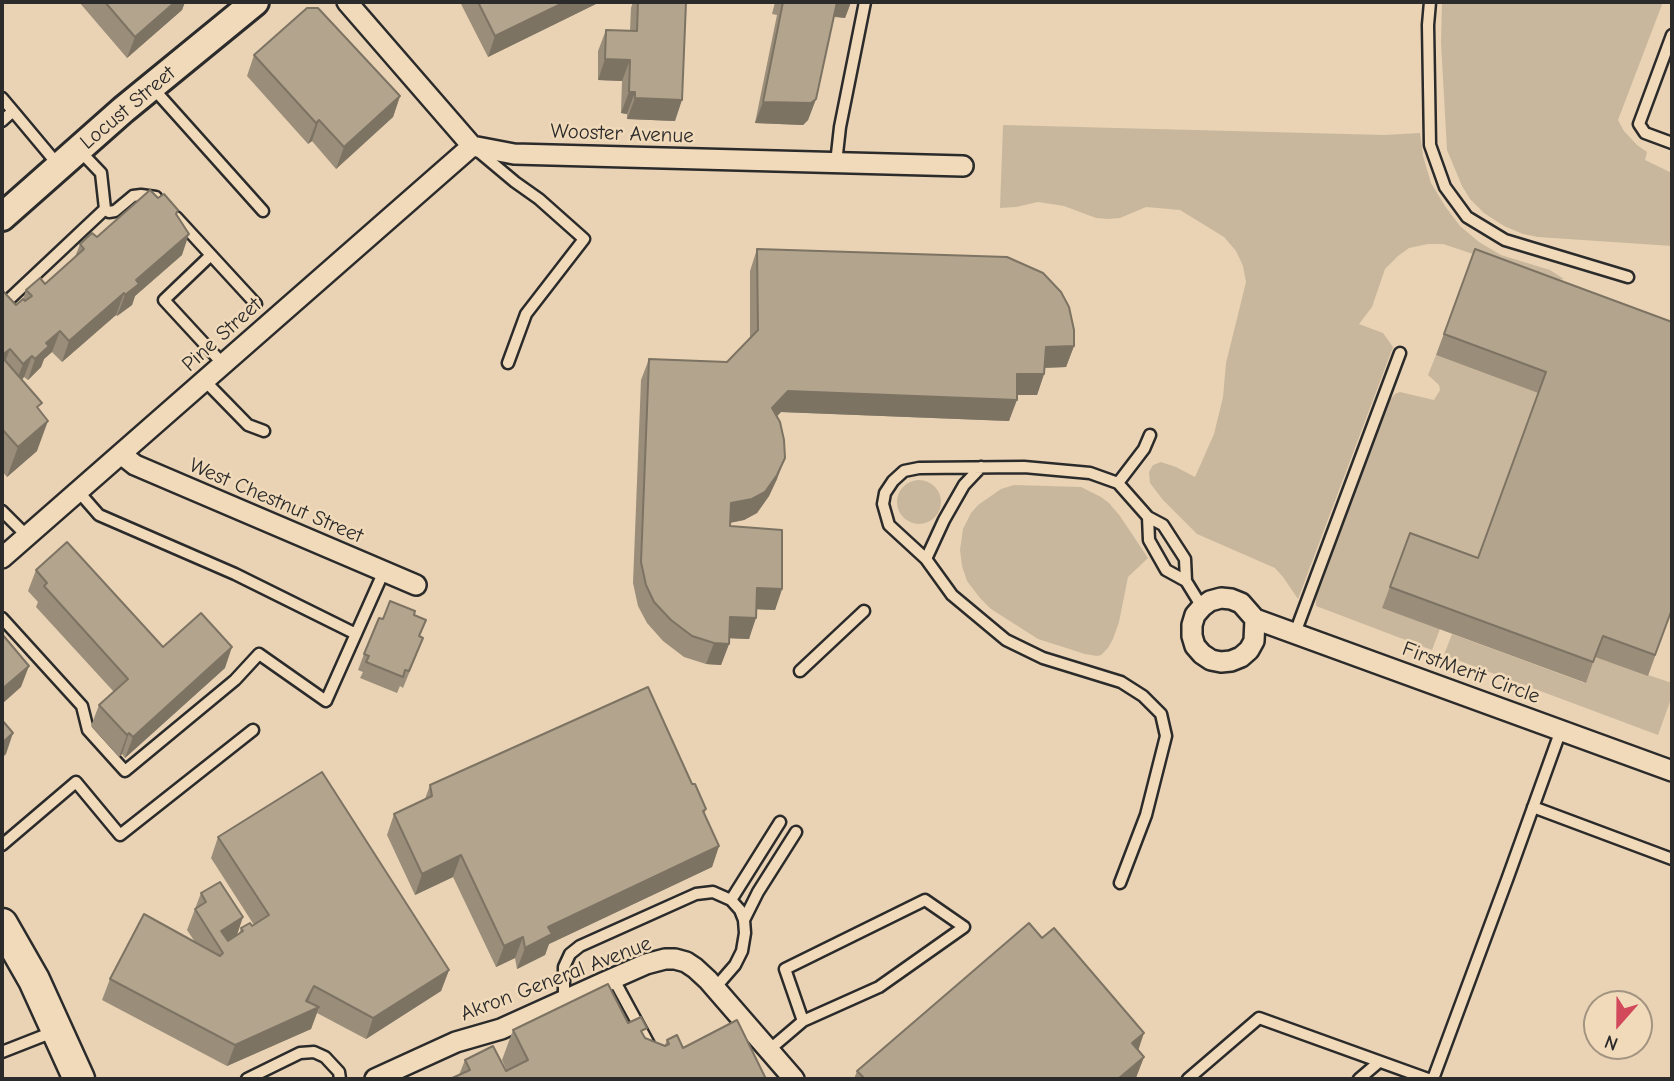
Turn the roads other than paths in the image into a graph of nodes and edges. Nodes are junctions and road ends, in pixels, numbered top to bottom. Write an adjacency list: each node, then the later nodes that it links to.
1 (255, 2): 6 (main road, Locust Street)
2 (347, 2): 11 (street)
3 (865, 2): 13 (lane)
4 (1430, 2): 21 (lane)
5 (1672, 35): 10 (lane)
6 (152, 87): 12 (main road, Locust Street); 18 (lane)
7 (2, 98): 8 (lane)
8 (13, 111): 9 (lane); 12 (lane)
9 (2, 121)
10 (1672, 143)
11 (472, 146): 13 (street, Wooster Avenue); 25 (lane); 26 (street, Pine Street)
12 (69, 158): 17 (lane); 19 (main road, Locust Street)
13 (835, 164): 14 (street, Wooster Avenue)
14 (963, 166)
15 (160, 199): 17 (lane)
16 (169, 208): 20 (lane)
17 (105, 209): 23 (lane)
18 (263, 211)
19 (2, 217)
20 (211, 255): 22 (lane); 26 (lane)
21 (1628, 277)
22 (256, 304)
23 (2, 306)
24 (1400, 353): 47 (lane)
25 (508, 363)
26 (223, 364): 27 (street, Pine Street)
27 (205, 381): 28 (lane); 30 (street, Pine Street)
28 (264, 431)
29 (1150, 435): 32 (lane)
30 (121, 454): 33 (street, Pine Street); 39 (street, West Chestnut Street)
31 (981, 467): 32 (lane); 38 (lane); 38 (lane)
32 (1118, 483): 35 (lane)
33 (78, 491): 36 (street, Pine Street); 46 (lane)
34 (2, 511): 36 (lane)
35 (1147, 517): 40 (lane); 40 (lane)
36 (27, 536): 37 (street, Pine Street)
37 (2, 558)
38 (926, 559): 57 (lane)
39 (384, 571): 41 (street, West Chestnut Street); 46 (lane)
40 (1186, 581): 42 (lane)
41 (416, 585)
42 (1202, 607): 45 (street, FirstMerit Circle); 45 (street)
43 (864, 611): 48 (lane)
44 (2, 618): 46 (lane)
45 (1255, 619): 47 (street, FirstMerit Circle)
46 (356, 634)
47 (1296, 634): 50 (street, FirstMerit Circle)
48 (800, 671)
49 (253, 730): 55 (lane)
50 (1561, 730): 51 (street, FirstMerit Circle); 52 (lane)
51 (1672, 771)
52 (1534, 807): 56 (lane); 77 (lane)
53 (780, 822): 58 (lane)
54 (796, 832): 59 (lane)
55 (2, 845)
56 (1672, 859)
57 (1120, 883)
58 (731, 900): 59 (lane); 63 (lane)
59 (744, 920): 62 (lane)
60 (2, 923): 65 (main road)
61 (613, 978): 62 (street, Akron General Avenue); 63 (street, Akron General Avenue); 68 (lane)
62 (715, 988): 67 (street, Akron General Avenue)
63 (565, 1000): 73 (street, Akron General Avenue)
64 (803, 1021): 64 (lane); 67 (lane)
65 (57, 1030): 66 (lane); 70 (main road)
66 (3, 1048)
67 (769, 1050): 74 (street, Akron General Avenue)
68 (658, 1060)
69 (1379, 1062): 75 (lane); 76 (lane); 77 (lane)
70 (79, 1079)
71 (247, 1079): 72 (lane)
72 (340, 1079)
73 (375, 1079)
74 (794, 1079)
75 (1188, 1079)
76 (1359, 1079)
77 (1431, 1079)

